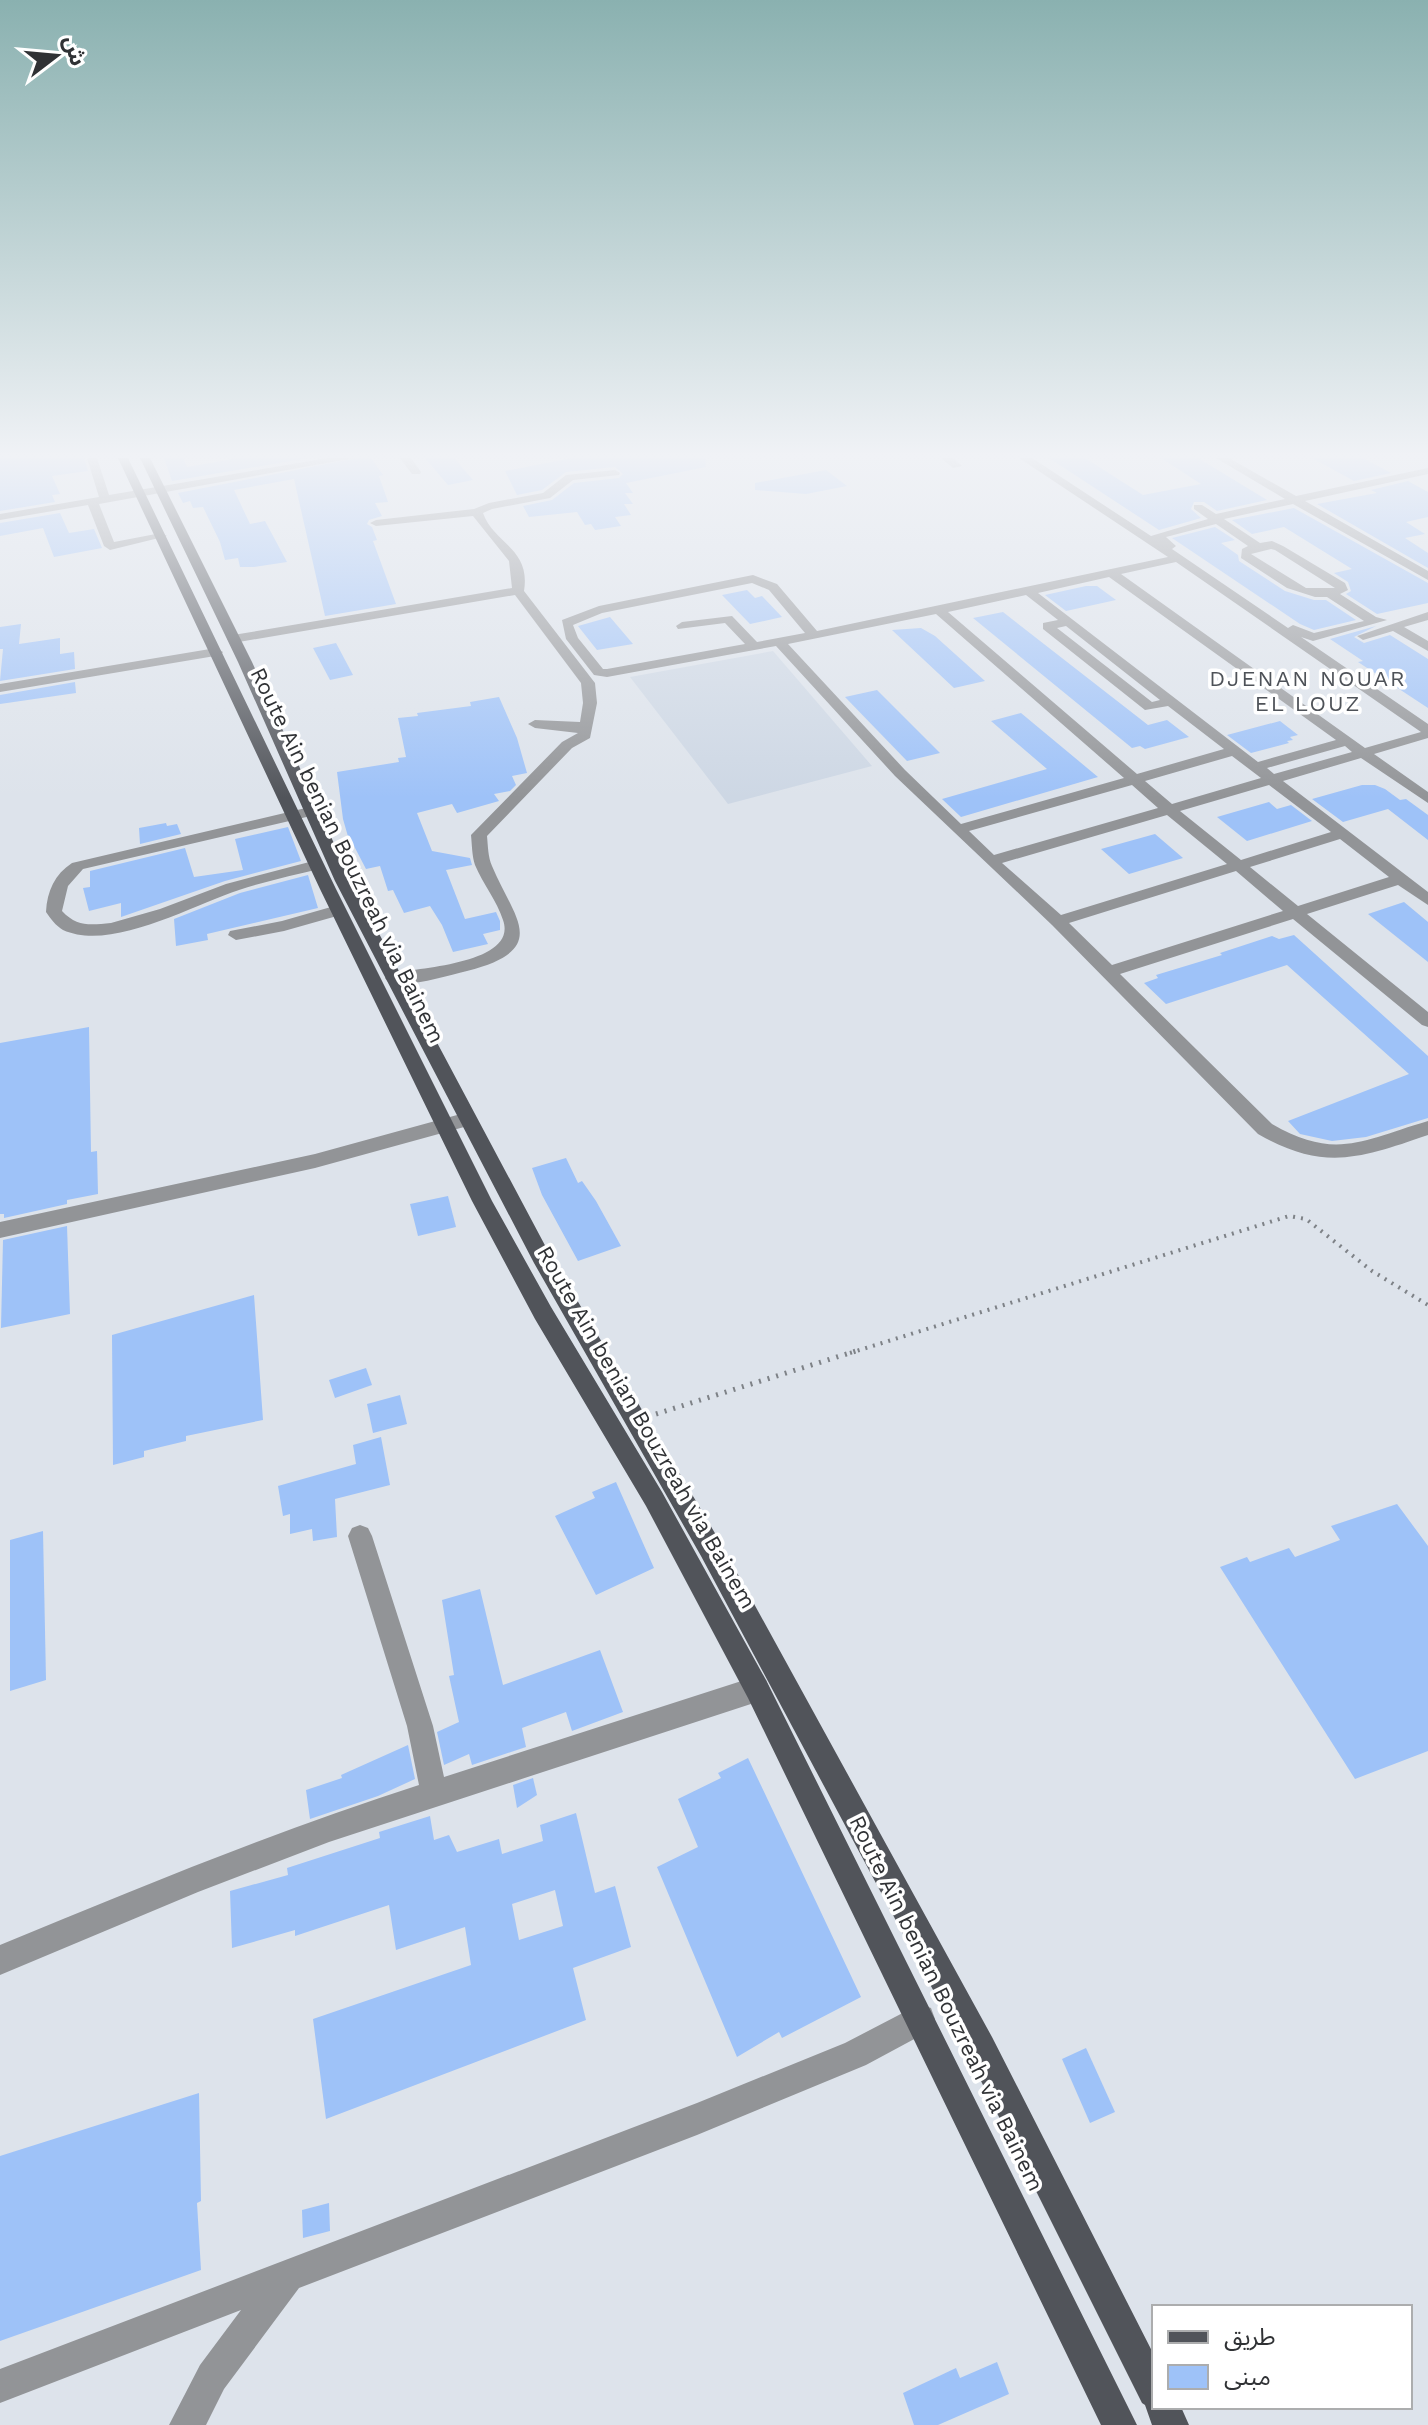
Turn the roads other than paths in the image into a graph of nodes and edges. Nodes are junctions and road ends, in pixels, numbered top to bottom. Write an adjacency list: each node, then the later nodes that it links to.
1 (181, 571): 22 (main road, Route Ain benian Bouzreah via Bainem)
2 (189, 571): 22 (main road, Route Ain benian Bouzreah via Bainem)
3 (520, 571): 10 (street)
4 (1119, 571): 9 (street)
5 (1197, 571): 25 (street)
6 (1209, 571): 17 (street)
7 (1270, 571): 12 (street)
8 (1317, 571): 12 (street)
9 (1111, 573): 11 (street); 33 (street)
10 (518, 591): 22 (street); 27 (street)
11 (1028, 591): 14 (street); 16 (street)
12 (1329, 593): 17 (street)
13 (1428, 609): 17 (street)
14 (938, 610): 20 (street); 37 (street)
15 (1428, 616): 19 (street)
16 (1068, 622): 29 (street); 29 (street)
17 (1375, 622)
18 (682, 626): 23 (street)
19 (1395, 627): 24 (street); 25 (street)
20 (815, 636): 21 (street); 26 (street)
21 (780, 643): 23 (street); 42 (street)
22 (225, 646): 28 (street); 41 (main road, Route Ain benian Bouzreah via Bainem)
23 (755, 647): 26 (street)
24 (1428, 647)
25 (1313, 650): 32 (street)
26 (599, 672): 27 (street)
27 (588, 683): 31 (street)
28 (0, 688)
29 (1170, 701): 34 (street)
30 (535, 724): 31 (street)
31 (586, 727): 54 (street)
32 (1428, 732): 35 (street)
33 (1347, 741): 35 (street); 36 (street)
34 (1234, 751): 36 (street); 37 (street)
35 (1364, 753): 38 (street); 39 (street)
36 (1255, 767): 38 (street)
37 (1134, 777): 40 (street); 42 (street)
38 (1272, 781): 40 (street); 43 (street)
39 (1428, 799)
40 (1169, 809): 44 (street); 45 (street)
41 (301, 813): 46 (main road, Route Ain benian Bouzreah via Bainem); 46 (street); 54 (main road, Route Ain benian Bouzreah via Bainem)
42 (959, 829): 44 (street)
43 (1341, 834): 45 (street); 47 (street)
44 (991, 861): 51 (street)
45 (1236, 864): 50 (street); 51 (street)
46 (317, 865): 49 (main road, Route Ain benian Bouzreah via Bainem)
47 (1400, 879): 48 (street); 50 (street)
48 (1428, 900)
49 (338, 910): 52 (street); 57 (main road, Route Ain benian Bouzreah via Bainem)
50 (1295, 912): 53 (street); 55 (street)
51 (1058, 921): 53 (street)
52 (236, 935)
53 (1108, 972): 58 (street)
54 (394, 978): 56 (main road, Route Ain benian Bouzreah via Bainem)
55 (1428, 1021)
56 (468, 1119): 57 (street); 67 (main road, Route Ain benian Bouzreah via Bainem)
57 (445, 1127): 59 (street); 61 (main road, Route Ain benian Bouzreah via Bainem)
58 (1428, 1128)
59 (0, 1230)
60 (360, 1536): 62 (street)
61 (757, 1689): 62 (street); 64 (main road, Route Ain benian Bouzreah via Bainem)
62 (434, 1794): 63 (street)
63 (0, 1960)
64 (920, 2019): 65 (street); 69 (main road, Route Ain benian Bouzreah via Bainem)
65 (290, 2273): 66 (street); 68 (street)
66 (0, 2386)
67 (1152, 2387)
68 (187, 2425)
69 (1119, 2425)

